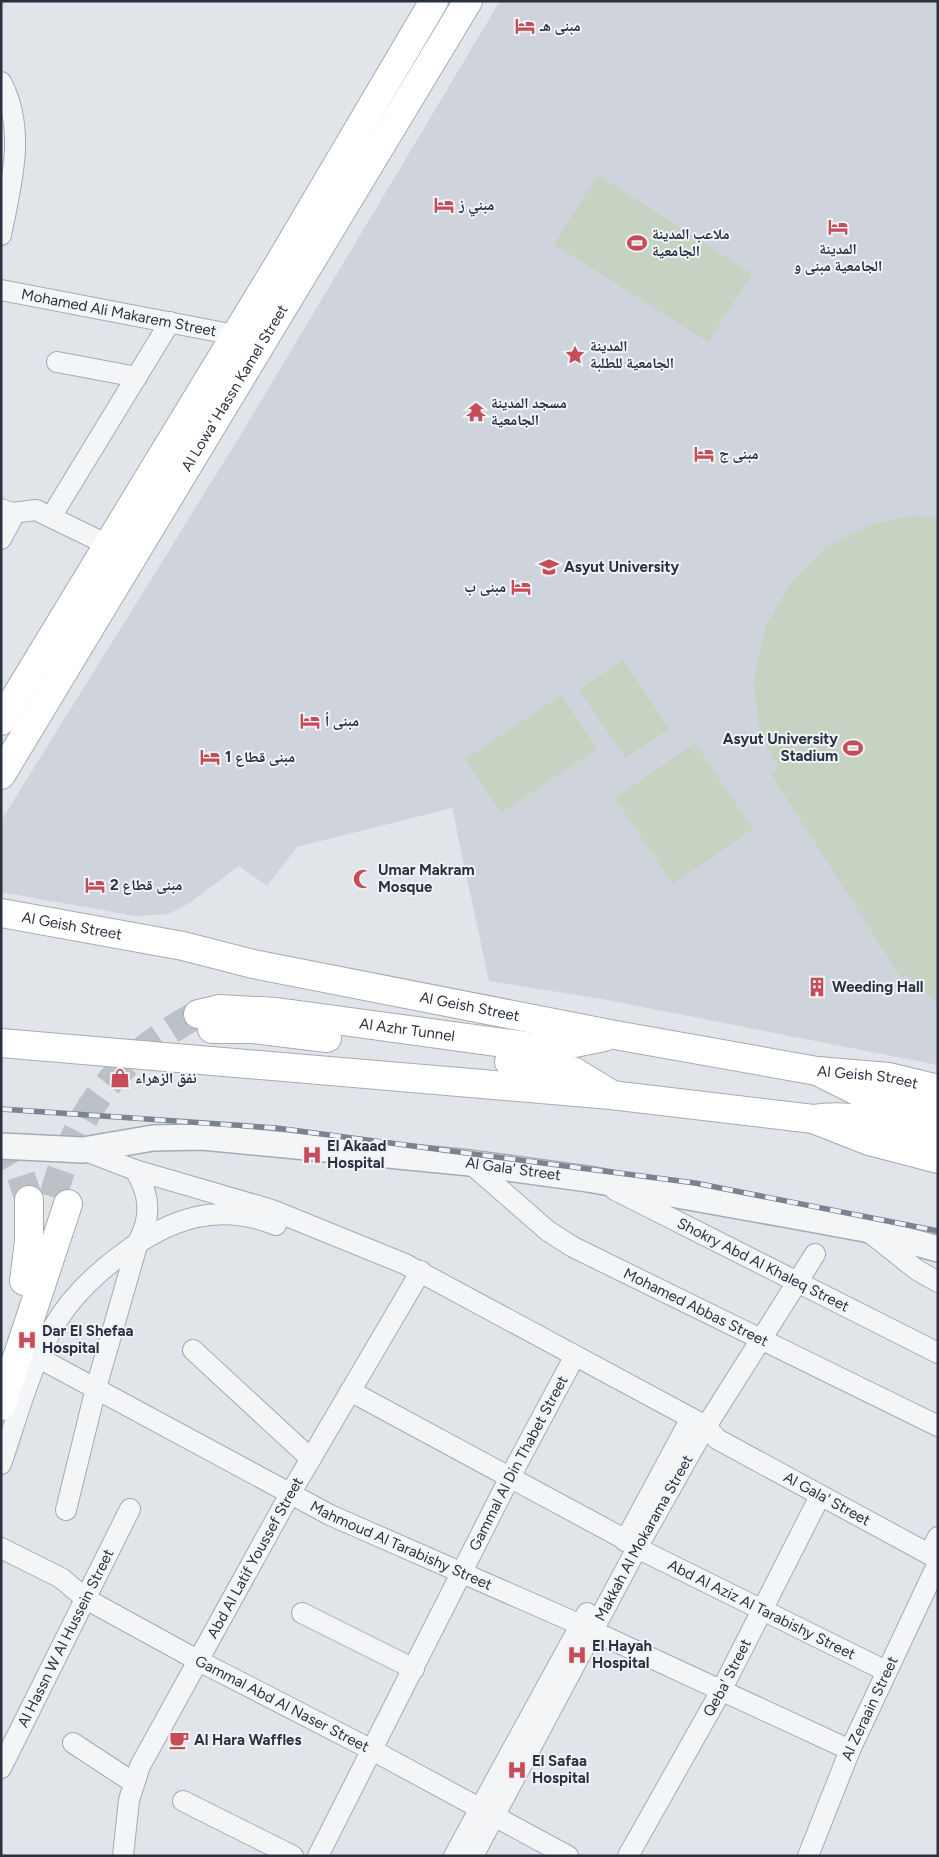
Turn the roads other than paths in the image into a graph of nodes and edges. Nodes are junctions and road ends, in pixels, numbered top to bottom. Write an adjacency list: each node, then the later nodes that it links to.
1 (434, 1): 5 (main road, Al Lowa' Hassn Kamel Street)
2 (468, 1): 6 (main road, Al Lowa' Hassn Kamel Street)
3 (1, 82): 4 (street)
4 (1, 235)
5 (280, 262): 6 (main road); 9 (main road, Al Lowa' Hassn Kamel Street)
6 (304, 275): 13 (main road, Al Lowa' Hassn Kamel Street)
7 (1, 290): 8 (street, Mohamed Ali Makarem Street)
8 (170, 322): 9 (street, Mohamed Ali Makarem Street); 11 (street)
9 (236, 335): 12 (main road, Al Lowa' Hassn Kamel Street)
10 (57, 362): 11 (street)
11 (137, 377): 15 (street)
12 (178, 430): 13 (main road); 17 (main road, Al Lowa' Hassn Kamel Street)
13 (202, 442): 19 (main road, Al Lowa' Hassn Kamel Street)
14 (8, 511): 15 (street); 16 (street)
15 (51, 517): 17 (street)
16 (1, 539)
17 (108, 545): 18 (main road, Al Lowa' Hassn Kamel Street)
18 (6, 705)
19 (1, 775)
20 (1, 913): 21 (main road, Al Geish Street)
21 (615, 1035): 23 (main road, Al Geish Street); 25 (main road, Al Azhr Tunnel)
22 (1, 1042): 25 (main road)
23 (817, 1071): 24 (main road, Al Geish Street); 27 (main road)
24 (938, 1089)
25 (611, 1095): 28 (main road)
26 (938, 1113): 27 (main road)
27 (897, 1114): 28 (main road); 29 (main road)
28 (813, 1120): 32 (main road)
29 (938, 1136)
30 (1, 1146): 31 (street, Al Gala' Street)
31 (83, 1150): 33 (street, Al Gala' Street); 34 (street, Al Gala' Street)
32 (938, 1159)
33 (470, 1163): 35 (street, Al Gala' Street); 43 (street, Mohamed Abbas Street)
34 (135, 1170): 37 (street); 40 (street, Al Gala' Street)
35 (588, 1179): 36 (street, Al Gala' Street); 42 (street, Shokry Abd Al Khaleq Street)
36 (865, 1229): 38 (street, Al Gala' Street); 41 (street)
37 (138, 1242): 40 (street, Al Gala' Street); 47 (street, Al Gala' Street); 49 (street)
38 (938, 1249)
39 (815, 1254): 42 (street, Makkah Al Mokarama Street)
40 (418, 1276): 48 (street, Al Gala' Street); 50 (street, Abd Al Latif Youssef Street); 53 (street, Al Gala' Street)
41 (938, 1282)
42 (797, 1283): 43 (street, Makkah Al Mokarama Street); 46 (street, Shokry Abd Al Khaleq Street)
43 (760, 1340): 52 (street, Mohamed Abbas Street); 53 (street, Makkah Al Mokarama Street)
44 (193, 1350): 54 (street)
45 (1, 1351): 51 (main road)
46 (938, 1353)
47 (39, 1358): 49 (street, Mahmoud Al Tarabishy Street); 55 (street, Al Gala' Street)
48 (570, 1365): 53 (street, Al Gala' Street); 56 (street, Gammal Al Din Thabet Street)
49 (96, 1388): 57 (street, Mahmoud Al Tarabishy Street); 60 (street)
50 (350, 1391): 54 (street, Abd Al Latif Youssef Street); 56 (street, Abd Al Aziz Al Tarabishy Street)
51 (1, 1406)
52 (938, 1426)
53 (700, 1429): 58 (street, Al Gala' Street); 61 (street, Makkah Al Mokarama Street)
54 (310, 1459): 57 (street, Abd Al Latif Youssef Street)
55 (1, 1464)
56 (510, 1477): 61 (street, Abd Al Aziz Al Tarabishy Street); 64 (street, Gammal Al Din Thabet Street)
57 (290, 1494): 64 (street, Mahmoud Al Tarabishy Street); 69 (street, Abd Al Latif Youssef Street)
58 (820, 1496): 63 (street, Al Gala' Street); 66 (street, Qeba' Street)
59 (130, 1509): 65 (street, Al Hassn W Al Hussein Street)
60 (66, 1510)
61 (631, 1544): 66 (street, Abd Al Aziz Al Tarabishy Street); 68 (street, Makkah Al Mokarama Street)
62 (1, 1548): 65 (street, Gammal Abd Al Naser Street)
63 (936, 1553): 71 (street, Al Zeraain Street)
64 (462, 1571): 68 (street, Mahmoud Al Tarabishy Street); 70 (street, Gammal Al Din Thabet Street)
65 (86, 1599): 69 (street, Gammal Abd Al Naser Street); 76 (street, Al Hassn W Al Hussein Street)
66 (764, 1611): 71 (street, Abd Al Aziz Al Tarabishy Street); 72 (street, Qeba' Street)
67 (302, 1612): 70 (street)
68 (587, 1628): 72 (street, Mahmoud Al Tarabishy Street); 79 (street, Makkah Al Mokarama Street)
69 (199, 1661): 74 (street, Gammal Abd Al Naser Street); 77 (street, Abd Al Latif Youssef Street)
70 (414, 1668): 74 (street, Gammal Al Din Thabet Street)
71 (886, 1671): 75 (street, Al Zeraain Street)
72 (721, 1691): 75 (street, Mahmoud Al Tarabishy Street); 86 (street, Qeba' Street)
73 (73, 1743): 77 (street)
74 (372, 1750): 79 (street, Gammal Abd Al Naser Street); 82 (street, Gammal Al Din Thabet Street)
75 (850, 1750): 87 (street, Al Zeraain Street)
76 (1, 1768)
77 (134, 1783): 80 (street, Abd Al Latif Youssef Street)
78 (183, 1801): 81 (street)
79 (486, 1812): 83 (street, Makkah Al Mokarama Street); 84 (street, Makkah Al Mokarama Street); 85 (street, Gammal Abd Al Naser Street)
80 (123, 1856)
81 (293, 1856)
82 (318, 1856)
83 (454, 1856)
84 (473, 1856)
85 (568, 1856)
86 (628, 1856)
87 (808, 1856)

